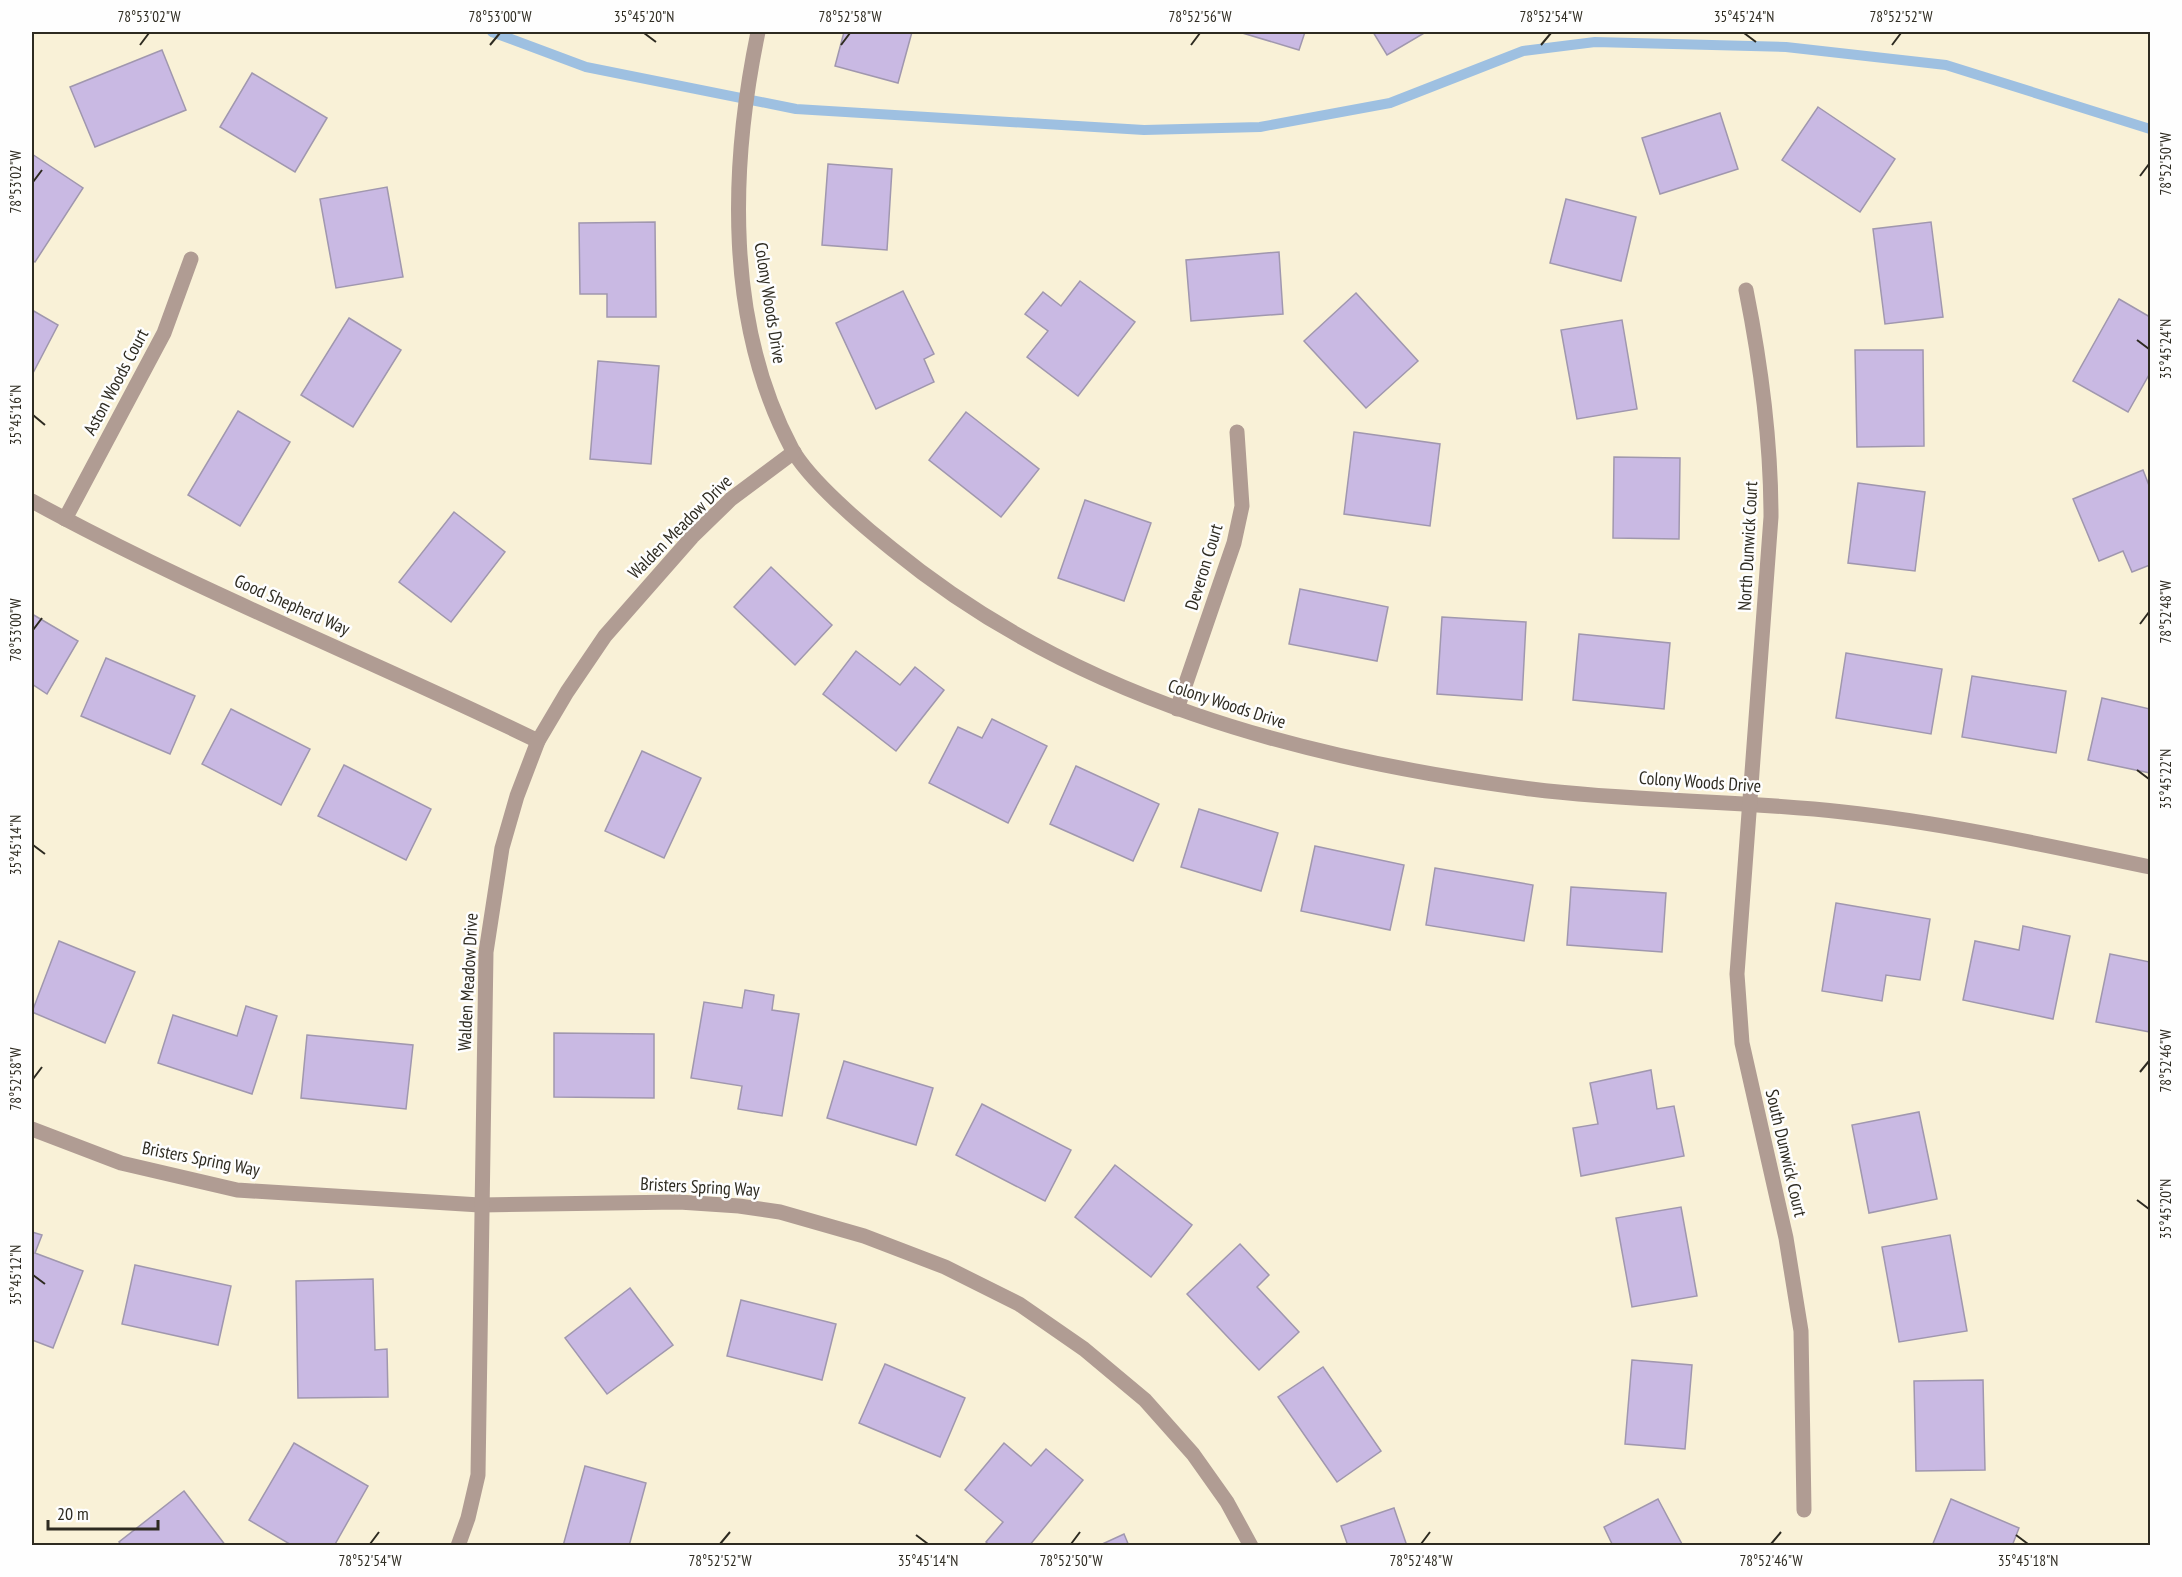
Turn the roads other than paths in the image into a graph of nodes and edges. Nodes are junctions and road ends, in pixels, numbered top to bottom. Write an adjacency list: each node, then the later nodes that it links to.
1 (758, 32): 5 (street, Colony Woods Drive)
2 (191, 259): 7 (street, Aston Woods Court)
3 (1746, 290): 10 (street, North Dunwick Court)
4 (1237, 432): 8 (street, Deveron Court)
5 (794, 452): 8 (street, Colony Woods Drive); 9 (street, Walden Meadow Drive)
6 (32, 501): 7 (street, Good Shepherd Way)
7 (65, 519): 9 (street, Good Shepherd Way)
8 (1177, 709): 10 (street, Colony Woods Drive)
9 (538, 741): 13 (street, Walden Meadow Drive)
10 (1748, 806): 11 (street, Colony Woods Drive); 14 (street, South Dunwick Court)
11 (2151, 867)
12 (32, 1129): 13 (street, Bristers Spring Way)
13 (480, 1205): 15 (street, Walden Meadow Drive); 16 (street, Bristers Spring Way)
14 (1804, 1510)
15 (458, 1545)
16 (1251, 1545)

